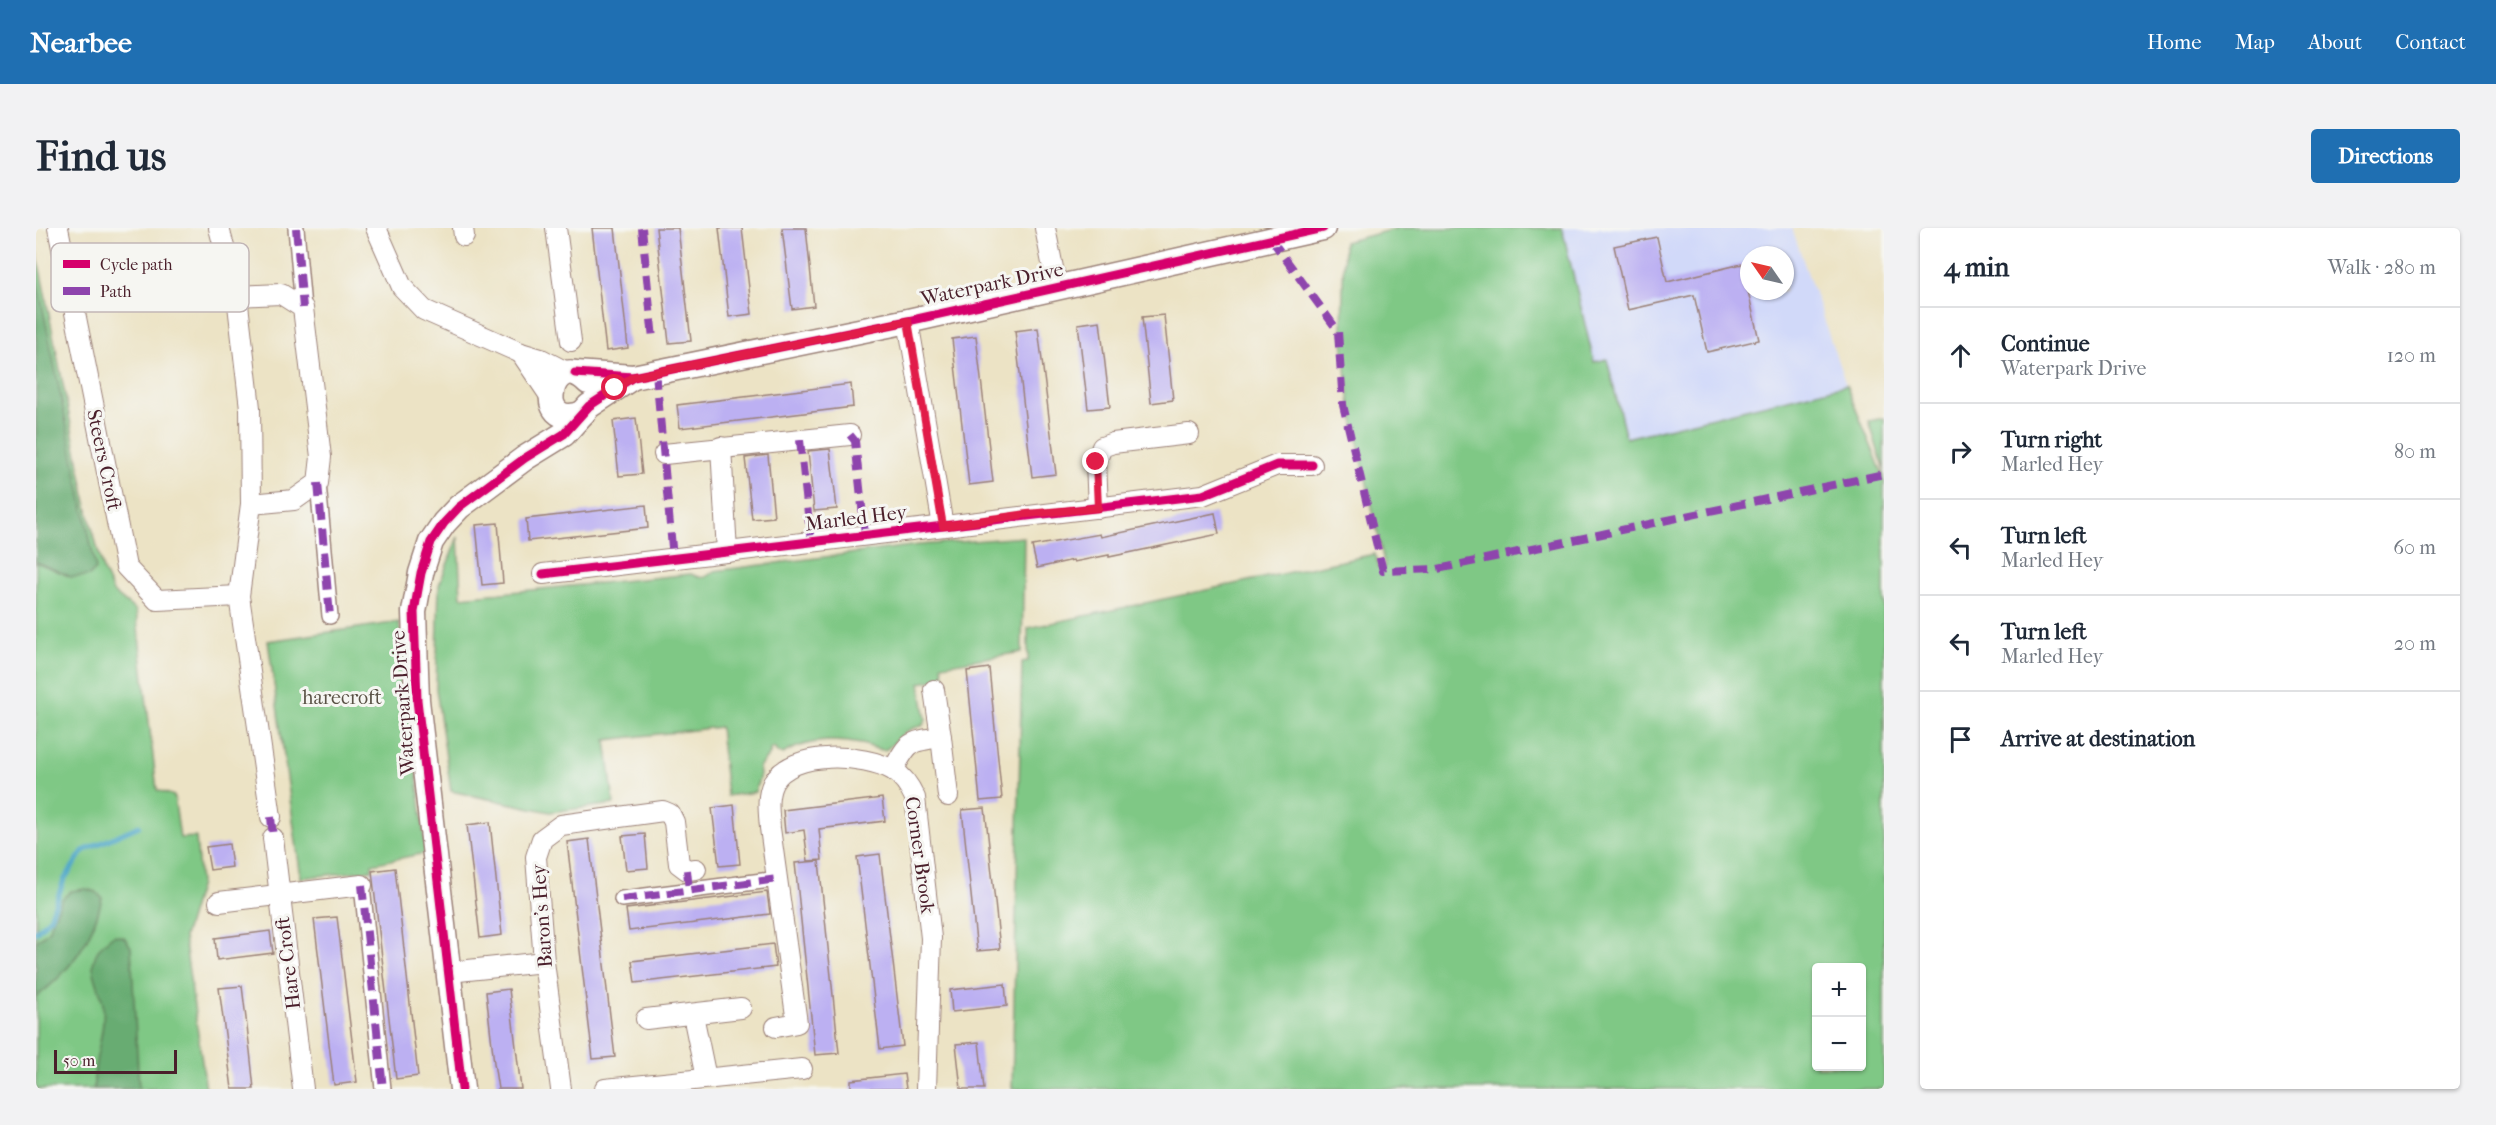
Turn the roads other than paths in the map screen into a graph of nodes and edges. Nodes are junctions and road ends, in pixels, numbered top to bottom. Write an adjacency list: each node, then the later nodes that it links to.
1 (58, 228): 8 (street, Steers Croft)
2 (219, 228): 9 (street)
3 (296, 228): 12 (street)
4 (376, 228): 17 (street)
5 (556, 228): 16 (street)
6 (1045, 228): 10 (street)
7 (1323, 228): 10 (street, Waterpark Drive)
8 (61, 243)
9 (223, 243)
10 (1057, 288): 15 (street, Waterpark Drive)
11 (249, 296): 12 (street)
12 (303, 308): 28 (street)
13 (75, 312): 34 (street, Steers Croft)
14 (239, 312): 29 (street)
15 (908, 321): 19 (street, Waterpark Drive); 31 (street)
16 (571, 341)
17 (521, 353): 18 (street); 20 (street)
18 (572, 373): 19 (street, Waterpark Drive); 20 (street, Waterpark Drive); 21 (street)
19 (633, 377): 21 (street, Waterpark Drive)
20 (551, 398): 21 (street); 26 (street, Waterpark Drive)
21 (586, 410): 26 (street, Waterpark Drive)
22 (1189, 434): 30 (street)
23 (850, 435): 24 (street)
24 (721, 447): 25 (street); 32 (street)
25 (664, 454)
26 (525, 458): 50 (street, Waterpark Drive)
27 (1312, 465): 30 (street, Marled Hey)
28 (318, 483): 29 (street); 35 (street)
29 (251, 504): 34 (street)
30 (1098, 508): 31 (street, Marled Hey)
31 (943, 526): 32 (street, Marled Hey)
32 (727, 552): 33 (street, Marled Hey)
33 (543, 574)
34 (239, 596): 40 (street)
35 (330, 616)
36 (934, 690): 37 (street)
37 (940, 737): 38 (street); 39 (street)
38 (893, 770): 43 (street, Corner Brook); 62 (street, Corner Brook)
39 (948, 796)
40 (271, 817)
41 (273, 838): 46 (street, Hare Croft)
42 (691, 869): 45 (street); 49 (street, Baron's Hey)
43 (778, 879): 45 (street); 54 (street, Corner Brook)
44 (362, 885): 46 (street); 58 (street)
45 (689, 891): 47 (street)
46 (280, 894): 48 (street); 57 (street, Hare Croft)
47 (622, 900)
48 (219, 902)
49 (544, 962): 50 (street); 60 (street, Baron's Hey)
50 (448, 972): 59 (street, Waterpark Drive)
51 (741, 1008): 52 (street)
52 (693, 1015): 53 (street); 56 (street)
53 (646, 1020)
54 (776, 1027)
55 (802, 1069): 56 (street)
56 (706, 1078): 61 (street)
57 (303, 1089)
58 (383, 1089)
59 (462, 1089)
60 (561, 1089)
61 (605, 1089)
62 (926, 1089)

